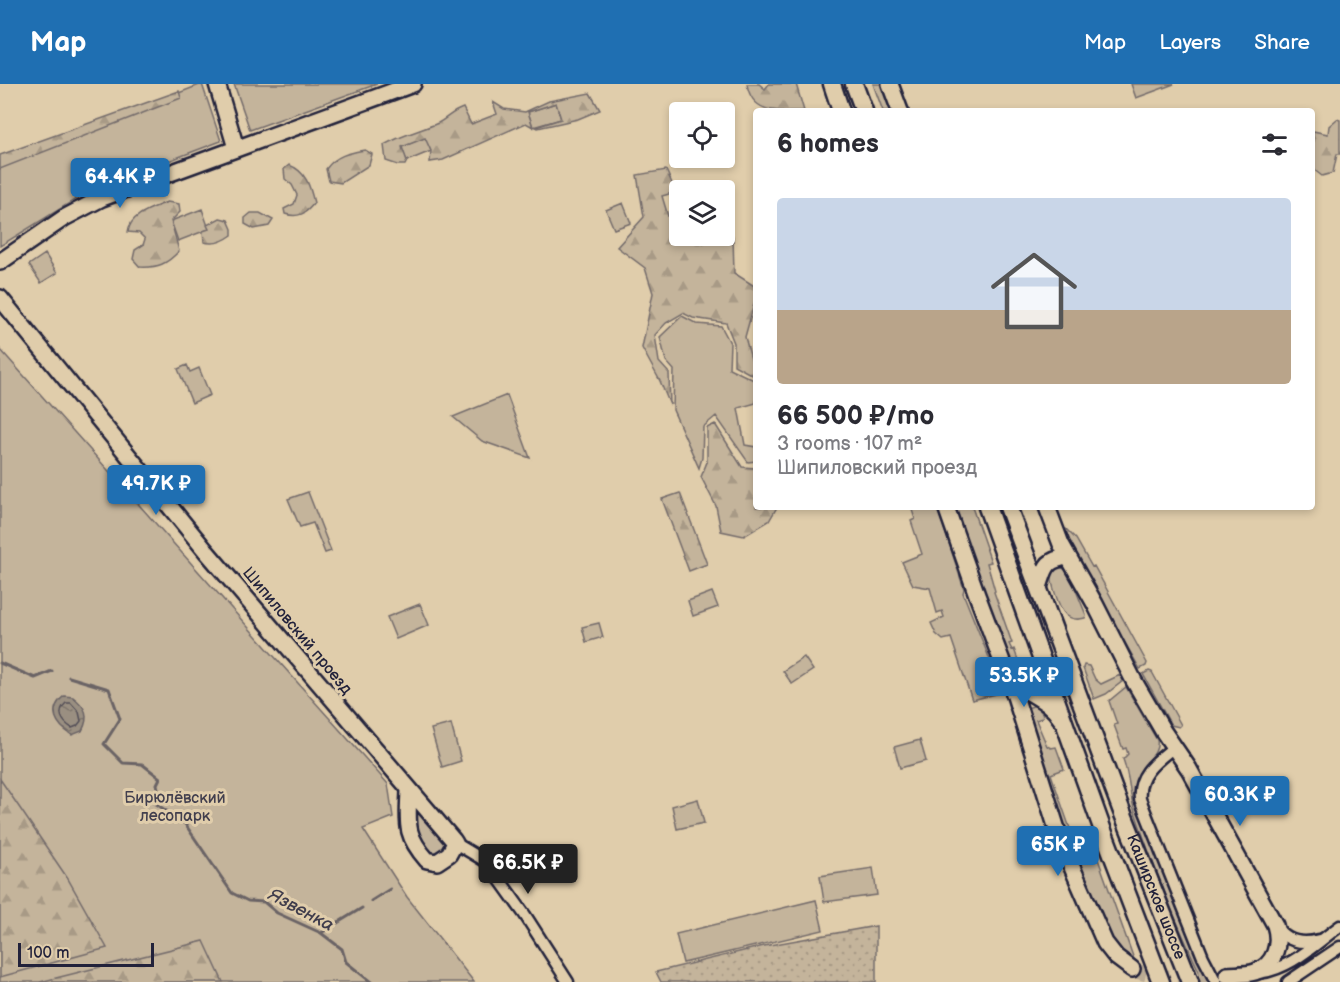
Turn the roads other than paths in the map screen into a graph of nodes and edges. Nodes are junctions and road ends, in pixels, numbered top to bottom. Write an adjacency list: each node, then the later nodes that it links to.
1 (217, 84): 9 (main road)
2 (413, 84): 9 (main road)
3 (832, 84): 6 (main road)
4 (854, 84): 7 (main road)
5 (890, 84): 8 (main road)
6 (841, 108)
7 (863, 108)
8 (899, 108)
9 (236, 148): 10 (main road)
10 (0, 262)
11 (0, 298): 21 (main road, Шипиловский проезд)
12 (947, 510): 18 (main road)
13 (988, 510): 19 (main road, Каширское шоссе)
14 (1009, 510): 17 (main road, Каширское шоссе)
15 (1048, 510): 16 (main road)
16 (1068, 556): 17 (main road); 20 (main road)
17 (1039, 587): 29 (main road, Каширское шоссе)
18 (1005, 667): 19 (main road); 27 (main road)
19 (1069, 733): 31 (main road, Каширское шоссе)
20 (1174, 747): 23 (main road); 30 (street)
21 (409, 790): 22 (main road, Шипиловский проезд); 22 (main road)
22 (455, 843): 32 (street, Шипиловский проезд)
23 (1275, 925): 25 (street); 28 (main road)
24 (1340, 926): 25 (street)
25 (1322, 939): 28 (street)
26 (1340, 947): 33 (street)
27 (1132, 969)
28 (1248, 974): 30 (main road)
29 (1189, 978)
30 (1221, 979)
31 (1160, 981)
32 (568, 982)
33 (1288, 982)

